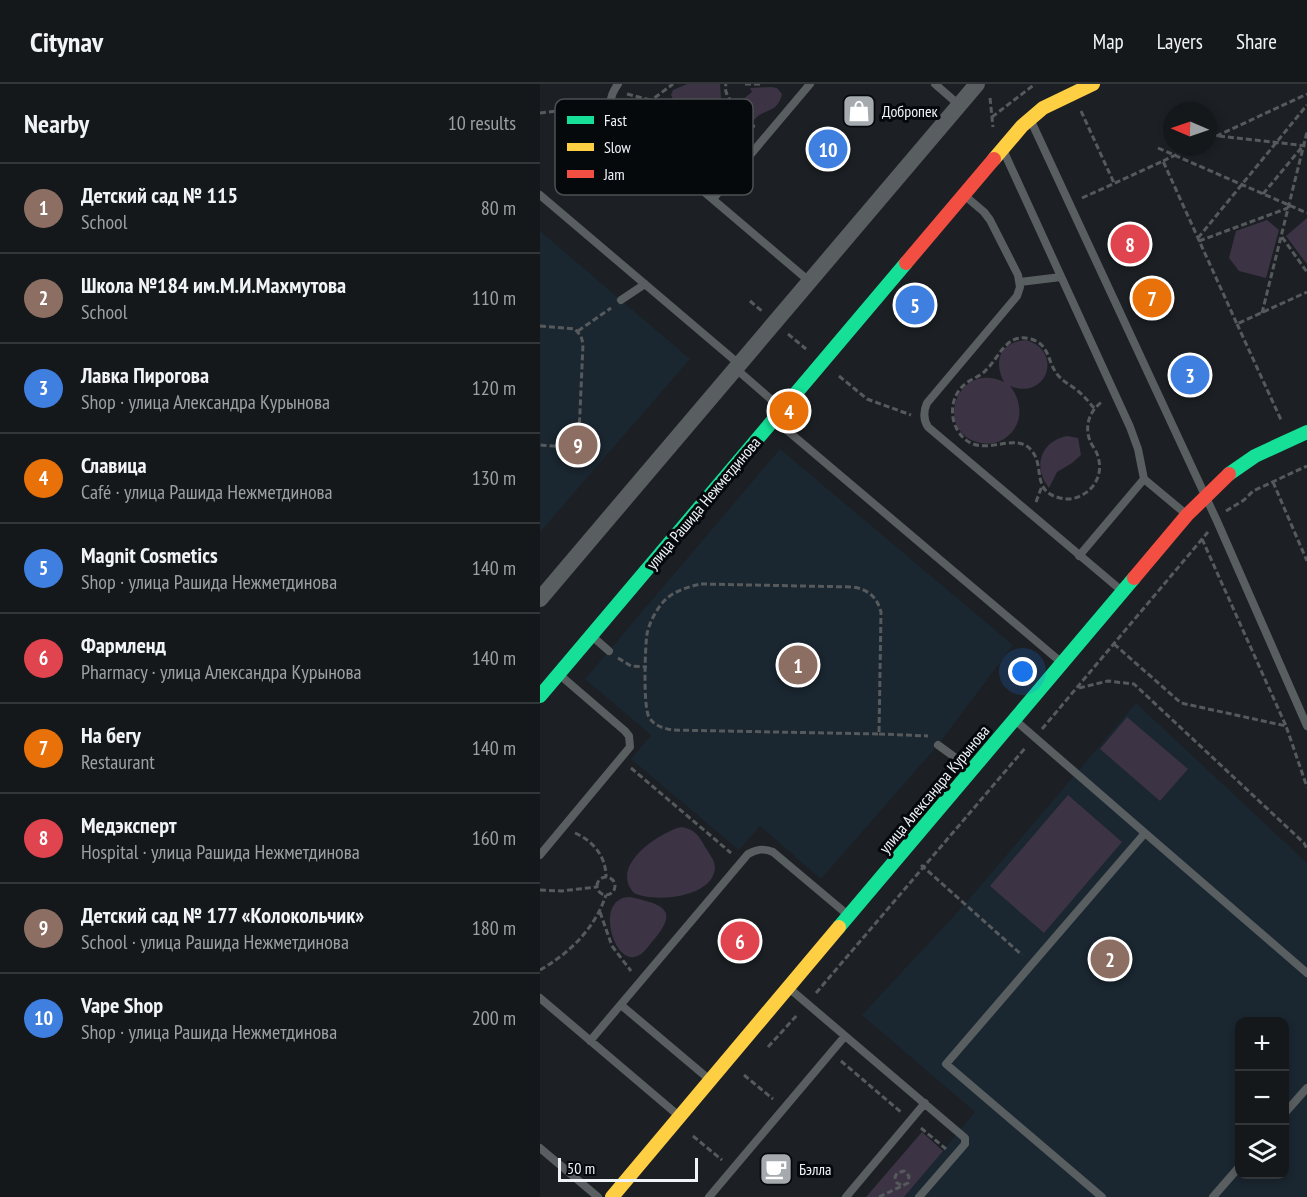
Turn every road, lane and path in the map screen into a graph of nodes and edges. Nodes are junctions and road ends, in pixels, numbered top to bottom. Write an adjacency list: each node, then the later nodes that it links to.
1 (673, 84): 14 (path)
2 (726, 84): 15 (path)
3 (745, 84): 4 (path)
4 (763, 84)
5 (810, 84): 22 (lane)
6 (935, 84): 16 (lane)
7 (1035, 84): 10 (path)
8 (1093, 84): 11 (street, улица Рашида Нежметдинова)
9 (616, 87): 13 (path)
10 (983, 89): 16 (street)
11 (1072, 93): 20 (street, улица Рашида Нежметдинова); 34 (path)
12 (1307, 94): 24 (path)
13 (648, 99)
14 (652, 99)
15 (729, 99)
16 (958, 104): 49 (street)
17 (1307, 105): 25 (path)
18 (555, 111): 19 (path)
19 (540, 113)
20 (1030, 118): 28 (street, улица Рашида Нежметдинова); 42 (lane)
21 (753, 126): 22 (path)
22 (771, 130): 30 (lane)
23 (1307, 132): 26 (path)
24 (1218, 135): 25 (path)
25 (1276, 142): 26 (path); 35 (path)
26 (1305, 145): 36 (path); 43 (path)
27 (1158, 148): 29 (path)
28 (1003, 149): 40 (street, улица Рашида Нежметдинова); 48 (lane)
29 (1163, 150)
30 (753, 151)
31 (1173, 156): 33 (path)
32 (1177, 156): 35 (path)
33 (1163, 161): 34 (path); 46 (path)
34 (1114, 183): 42 (path)
35 (1242, 184): 36 (path); 46 (path)
36 (1263, 194): 43 (path)
37 (540, 195): 51 (lane)
38 (708, 195): 41 (lane)
39 (716, 195): 41 (lane)
40 (964, 195): 50 (lane); 59 (street, улица Рашида Нежметдинова)
41 (713, 199): 49 (lane)
42 (1069, 203): 71 (lane)
43 (1289, 207): 44 (path); 45 (path); 46 (path)
44 (1307, 213)
45 (1281, 236): 47 (path); 54 (path)
46 (1199, 240): 55 (path)
47 (1307, 272)
48 (1061, 277): 50 (lane); 61 (lane)
49 (809, 281): 60 (street)
50 (1020, 282): 65 (lane)
51 (645, 284): 53 (lane); 60 (lane)
52 (1307, 292): 54 (path)
53 (621, 300): 57 (path)
54 (1262, 313): 55 (path)
55 (1237, 324): 64 (path)
56 (540, 326): 57 (path)
57 (578, 331): 67 (path)
58 (798, 342): 59 (path)
59 (822, 362): 63 (street, улица Рашида Нежметдинова); 65 (path)
60 (737, 366): 63 (lane); 78 (street)
61 (1115, 394): 62 (path); 69 (lane)
62 (1094, 408): 62 (path)
63 (778, 414): 79 (street, улица Рашида Нежметдинова); 82 (lane)
64 (1278, 414)
65 (924, 419): 75 (lane)
66 (1307, 432): 71 (street, улица Александра Курынова)
67 (540, 445)
68 (1307, 466): 70 (path)
69 (1144, 479): 72 (lane); 75 (lane)
70 (1273, 482): 73 (path); 76 (path)
71 (1205, 495): 72 (street, улица Александра Курынова); 73 (lane)
72 (1187, 515): 77 (street, улица Александра Курынова)
73 (1217, 521): 74 (path); 89 (lane)
74 (1202, 539): 80 (path); 88 (path)
75 (1079, 555): 77 (lane)
76 (1307, 561)
77 (1122, 592): 82 (street, улица Александра Курынова)
78 (540, 599)
79 (591, 635): 81 (lane); 84 (street, улица Рашида Нежметдинова)
80 (1114, 644): 85 (path); 88 (path)
81 (609, 651): 83 (path)
82 (1062, 663): 87 (street, улица Александра Курынова)
83 (646, 667): 90 (path); 90 (path)
84 (558, 674): 86 (street, улица Рашида Нежметдинова); 93 (lane)
85 (1078, 688): 91 (path); 98 (path)
86 (540, 696)
87 (1014, 720): 91 (lane); 94 (street, улица Александра Курынова)
88 (1286, 726): 95 (path)
89 (1307, 726)
90 (879, 734): 92 (path)
91 (1035, 738): 97 (lane); 102 (path)
92 (938, 745): 94 (lane)
93 (621, 760): 96 (lane); 101 (path)
94 (972, 770): 99 (street, улица Александра Курынова)
95 (1307, 788)
96 (562, 830): 100 (lane); 103 (path)
97 (1146, 833): 109 (lane); 111 (lane)
98 (1307, 849)
99 (903, 851): 102 (path); 108 (street, улица Александра Курынова)
100 (540, 855)
101 (741, 862): 108 (lane); 112 (lane)
102 (923, 867): 109 (path); 115 (path)
103 (606, 877): 104 (path); 106 (path)
104 (597, 887): 105 (path); 106 (path)
105 (540, 890)
106 (606, 896): 107 (path)
107 (600, 911): 110 (path); 112 (path)
108 (849, 916): 113 (street, улица Александра Курынова)
109 (1032, 964): 142 (lane)
110 (540, 970)
111 (1307, 973)
112 (642, 980): 116 (lane)
113 (788, 988): 115 (lane); 121 (street, улица Александра Курынова)
114 (540, 998): 118 (lane)
115 (807, 1004): 117 (lane); 119 (path)
116 (621, 1005): 118 (lane); 122 (lane)
117 (845, 1036): 120 (lane); 124 (lane)
118 (591, 1041): 127 (lane)
119 (768, 1048)
120 (831, 1052): 125 (lane); 128 (path)
121 (727, 1060): 122 (street, улица Александра Курынова); 125 (path)
122 (710, 1080): 127 (street, улица Александра Курынова)
123 (1307, 1088): 126 (lane)
124 (925, 1103): 128 (lane); 131 (lane)
125 (784, 1108): 132 (lane)
126 (1289, 1108)
127 (680, 1116): 137 (street, улица Александра Курынова)
128 (911, 1120): 131 (path); 139 (lane)
129 (686, 1144): 132 (path)
130 (540, 1148): 136 (lane)
131 (954, 1156): 135 (lane)
132 (733, 1168): 138 (lane)
133 (1235, 1171): 143 (lane)
134 (901, 1185): 134 (path); 140 (path)
135 (922, 1193): 141 (lane)
136 (598, 1197)
137 (612, 1197)
138 (709, 1197)
139 (846, 1197)
140 (879, 1197)
141 (934, 1197)
142 (1102, 1197)
143 (1213, 1197)

